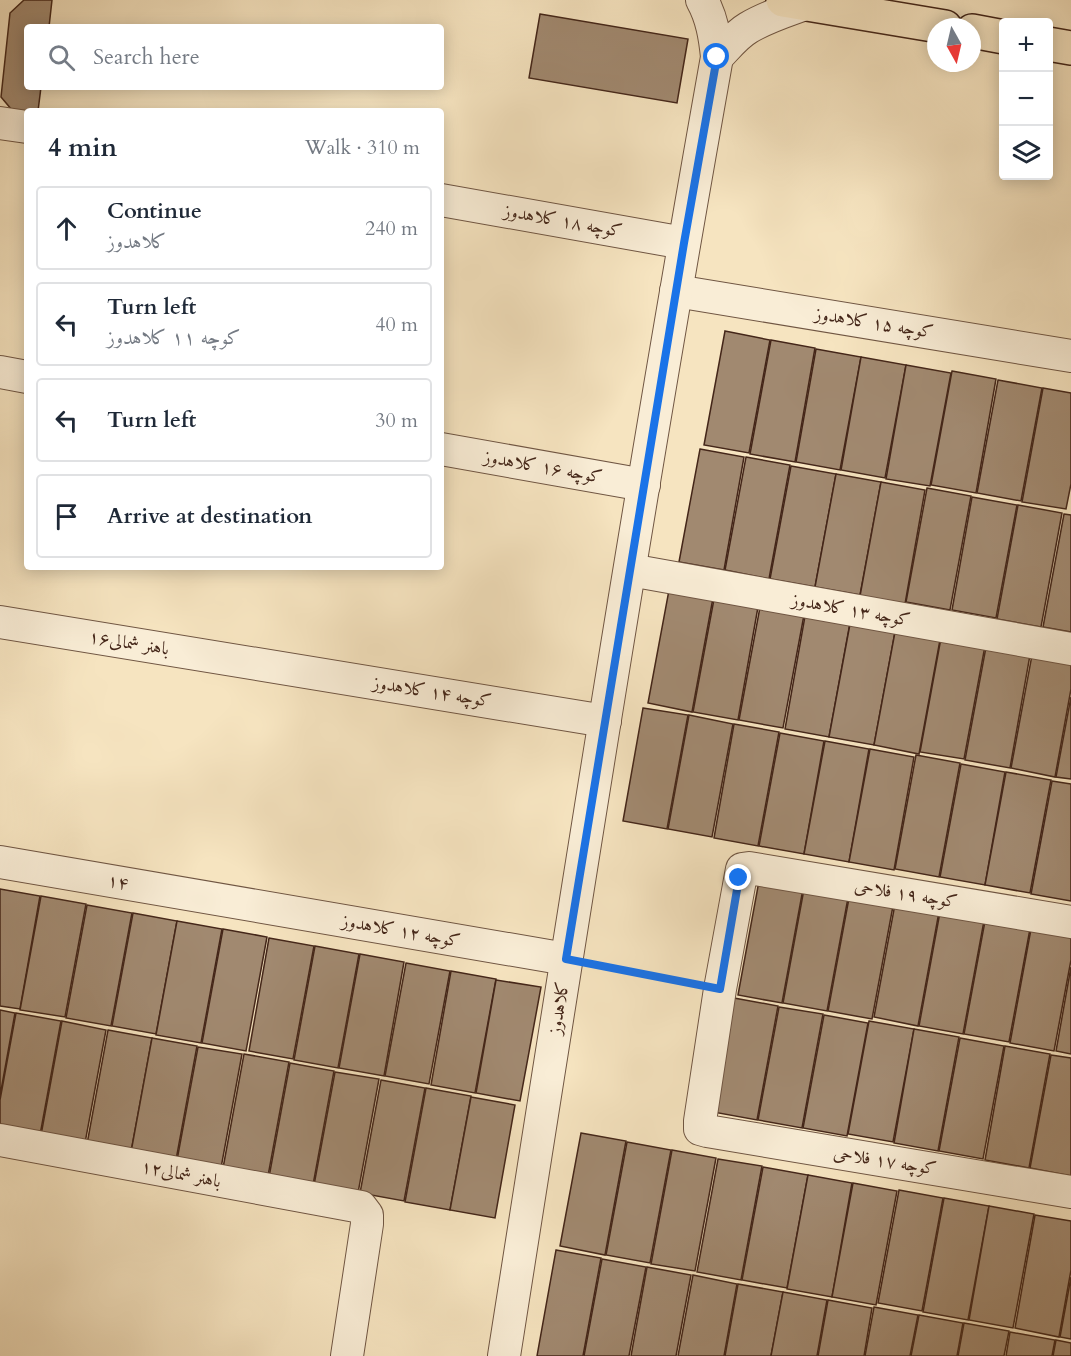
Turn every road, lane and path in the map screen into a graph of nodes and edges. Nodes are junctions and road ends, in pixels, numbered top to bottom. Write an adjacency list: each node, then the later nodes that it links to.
1 (702, 0): 8 (street, کلاهدوز)
2 (794, 2): 3 (main road); 8 (street)
3 (927, 24)
4 (981, 33): 5 (main road)
5 (999, 36)
6 (1053, 45): 7 (main road)
7 (1071, 48)
8 (717, 57): 12 (street, کلاهدوز)
9 (0, 123): 10 (street)
10 (24, 127)
11 (444, 201): 12 (street, کوچه ۱۸ کلاهدوز)
12 (684, 243): 13 (street, کلاهدوز)
13 (676, 291): 14 (street, کوچه ۱۵ کلاهدوز); 18 (street, کلاهدوز)
14 (1071, 356)
15 (0, 372): 16 (street)
16 (24, 376)
17 (444, 450): 18 (street, کوچه ۱۶ کلاهدوز)
18 (645, 485): 19 (street, کلاهدوز)
19 (630, 570): 21 (street, کوچه ۱۳ کلاهدوز); 23 (street, کلاهدوز)
20 (0, 622): 22 (street, باهنر شمالی۱۶)
21 (1071, 650)
22 (258, 664): 23 (street, کوچه ۱۴ کلاهدوز)
23 (606, 721): 27 (street, کلاهدوز)
24 (0, 862): 25 (street, ۱۴)
25 (236, 902): 27 (street, کوچه ۱۲ کلاهدوز)
26 (1071, 922): 28 (street, کوچه ۱۹ فلاحی)
27 (566, 959): 28 (path); 32 (street, کلاهدوز)
28 (720, 989): 30 (street, کوچه ۱۷ فلاحی)
29 (0, 1140): 31 (street, باهنر شمالی۱۲)
30 (1071, 1191)
31 (347, 1356)
32 (504, 1356)

